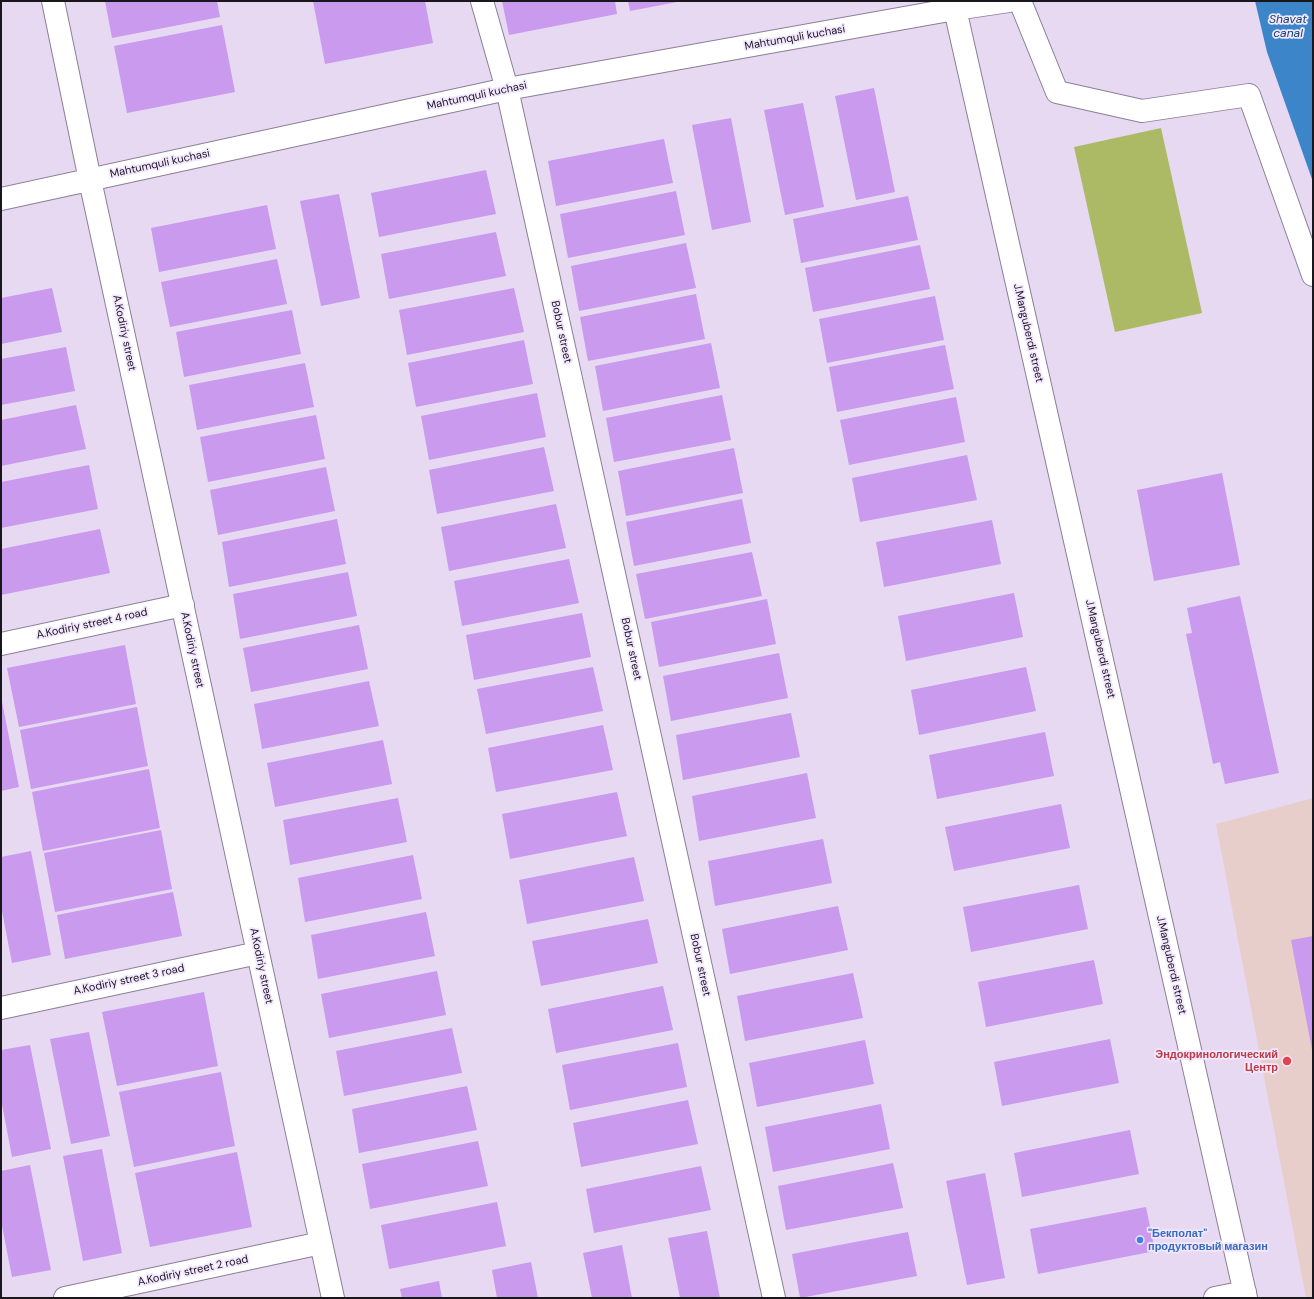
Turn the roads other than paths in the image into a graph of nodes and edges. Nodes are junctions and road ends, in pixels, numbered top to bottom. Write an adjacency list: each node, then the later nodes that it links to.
1 (53, 1): 7 (street, A.Kodiriy street)
2 (482, 1): 6 (street, Bobur street)
3 (1008, 1): 5 (street, Mahtumquli kuchasi)
4 (1020, 1): 9 (street)
5 (953, 5): 6 (street, Mahtumquli kuchasi); 15 (street, J.Manguberdi street)
6 (507, 90): 7 (street, Mahtumquli kuchasi); 18 (street, Bobur street)
7 (90, 180): 8 (street, Mahtumquli kuchasi); 10 (street, A.Kodiriy street)
8 (1, 199)
9 (1313, 275)
10 (183, 605): 11 (street, A.Kodiriy street 4 road); 12 (street, A.Kodiriy street)
11 (1, 644)
12 (258, 953): 13 (street, A.Kodiriy street 3 road); 14 (street, A.Kodiriy street)
13 (1, 1008)
14 (321, 1244): 16 (street, A.Kodiriy street 2 road); 17 (street, A.Kodiriy street)
15 (1245, 1295): 19 (street)
16 (65, 1298)
17 (333, 1298)
18 (774, 1298)
19 (1214, 1298)

